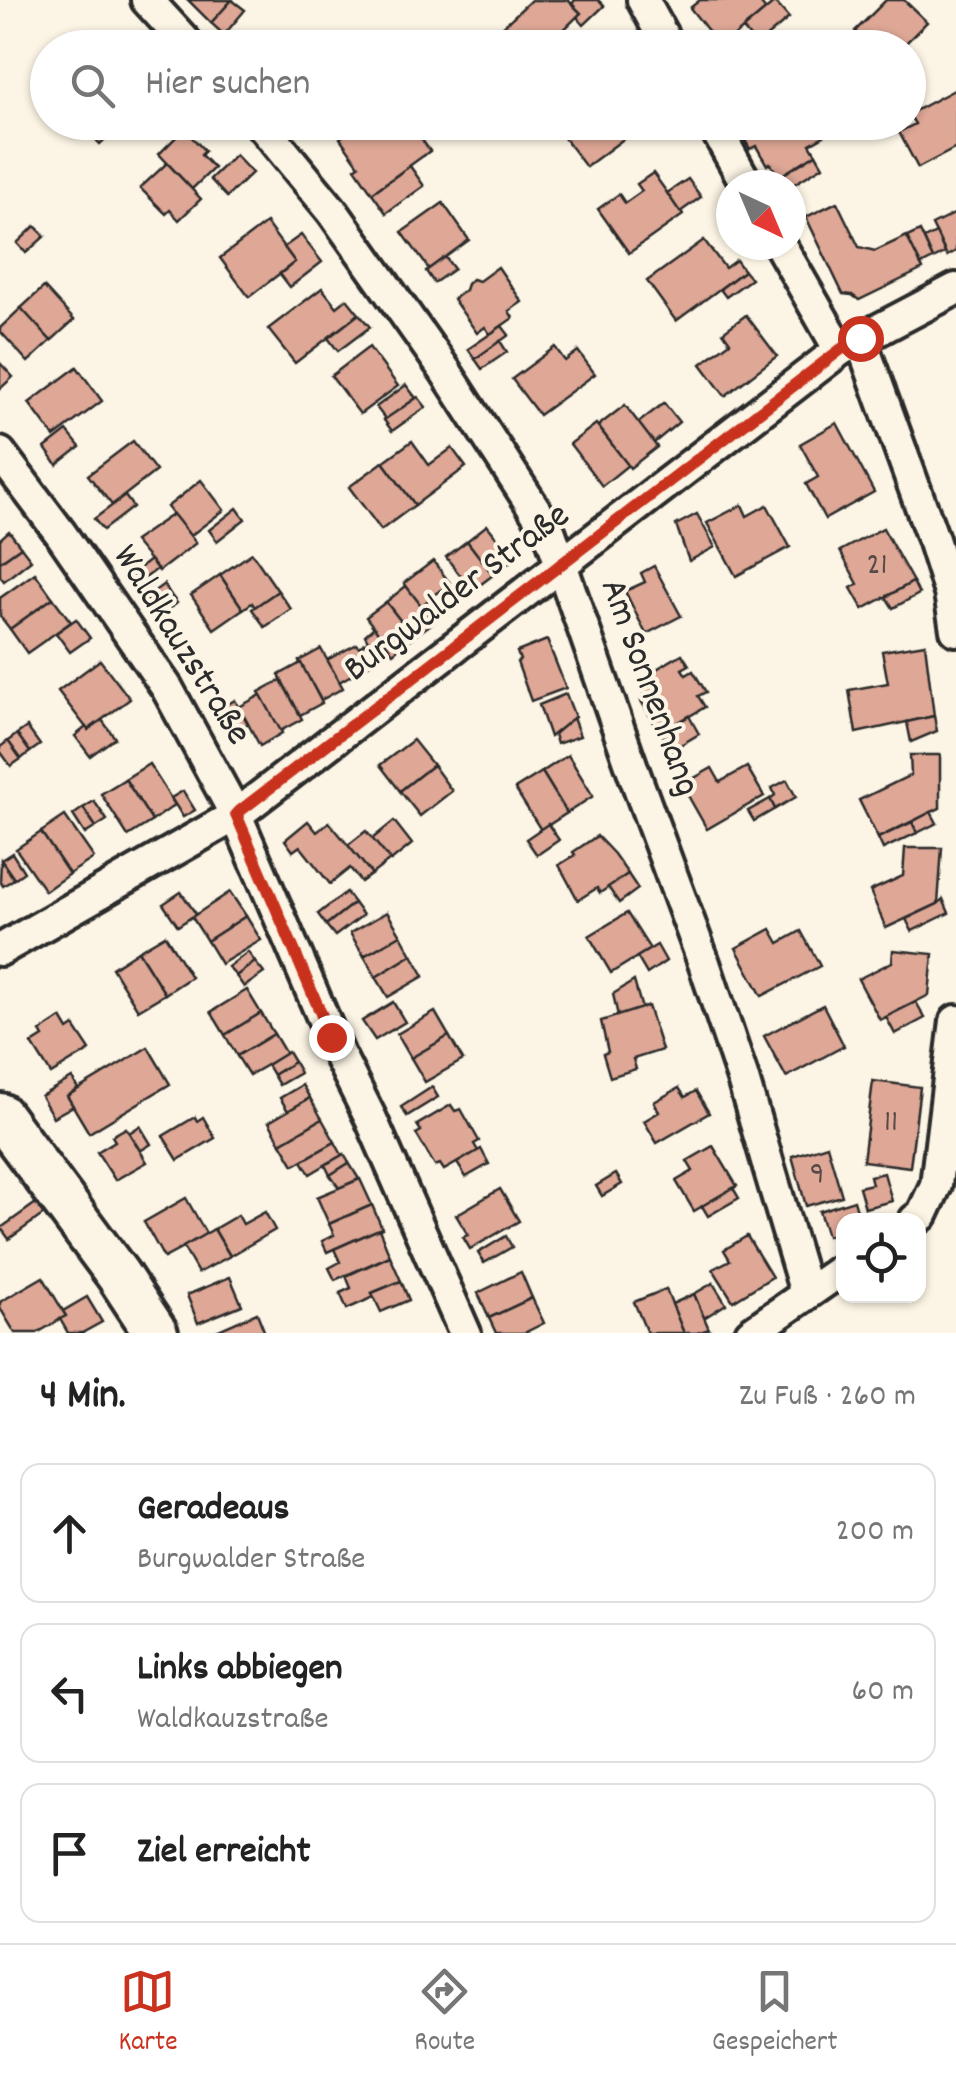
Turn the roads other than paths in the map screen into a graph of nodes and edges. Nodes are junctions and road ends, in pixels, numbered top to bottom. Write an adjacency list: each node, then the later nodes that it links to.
1 (147, 0): 3 (street)
2 (642, 0): 4 (street)
3 (174, 30)
4 (659, 30)
5 (274, 140): 12 (street, Am Sonnenhang)
6 (722, 140): 7 (street)
7 (739, 170)
8 (791, 260): 10 (street)
9 (956, 289): 10 (street, Burgwalder Straße)
10 (850, 344): 12 (street, Burgwalder Straße); 13 (street)
11 (0, 454): 14 (street, Waldkauzstraße)
12 (562, 566): 14 (street, Burgwalder Straße); 20 (street, Am Sonnenhang)
13 (956, 630)
14 (236, 814): 15 (street, Burgwalder Straße); 22 (street, Waldkauzstraße)
15 (0, 950)
16 (956, 1021): 18 (street)
17 (0, 1115): 21 (street)
18 (923, 1213)
19 (836, 1273): 20 (street)
20 (806, 1293): 23 (street)
21 (156, 1333)
22 (465, 1333)
23 (751, 1333)

